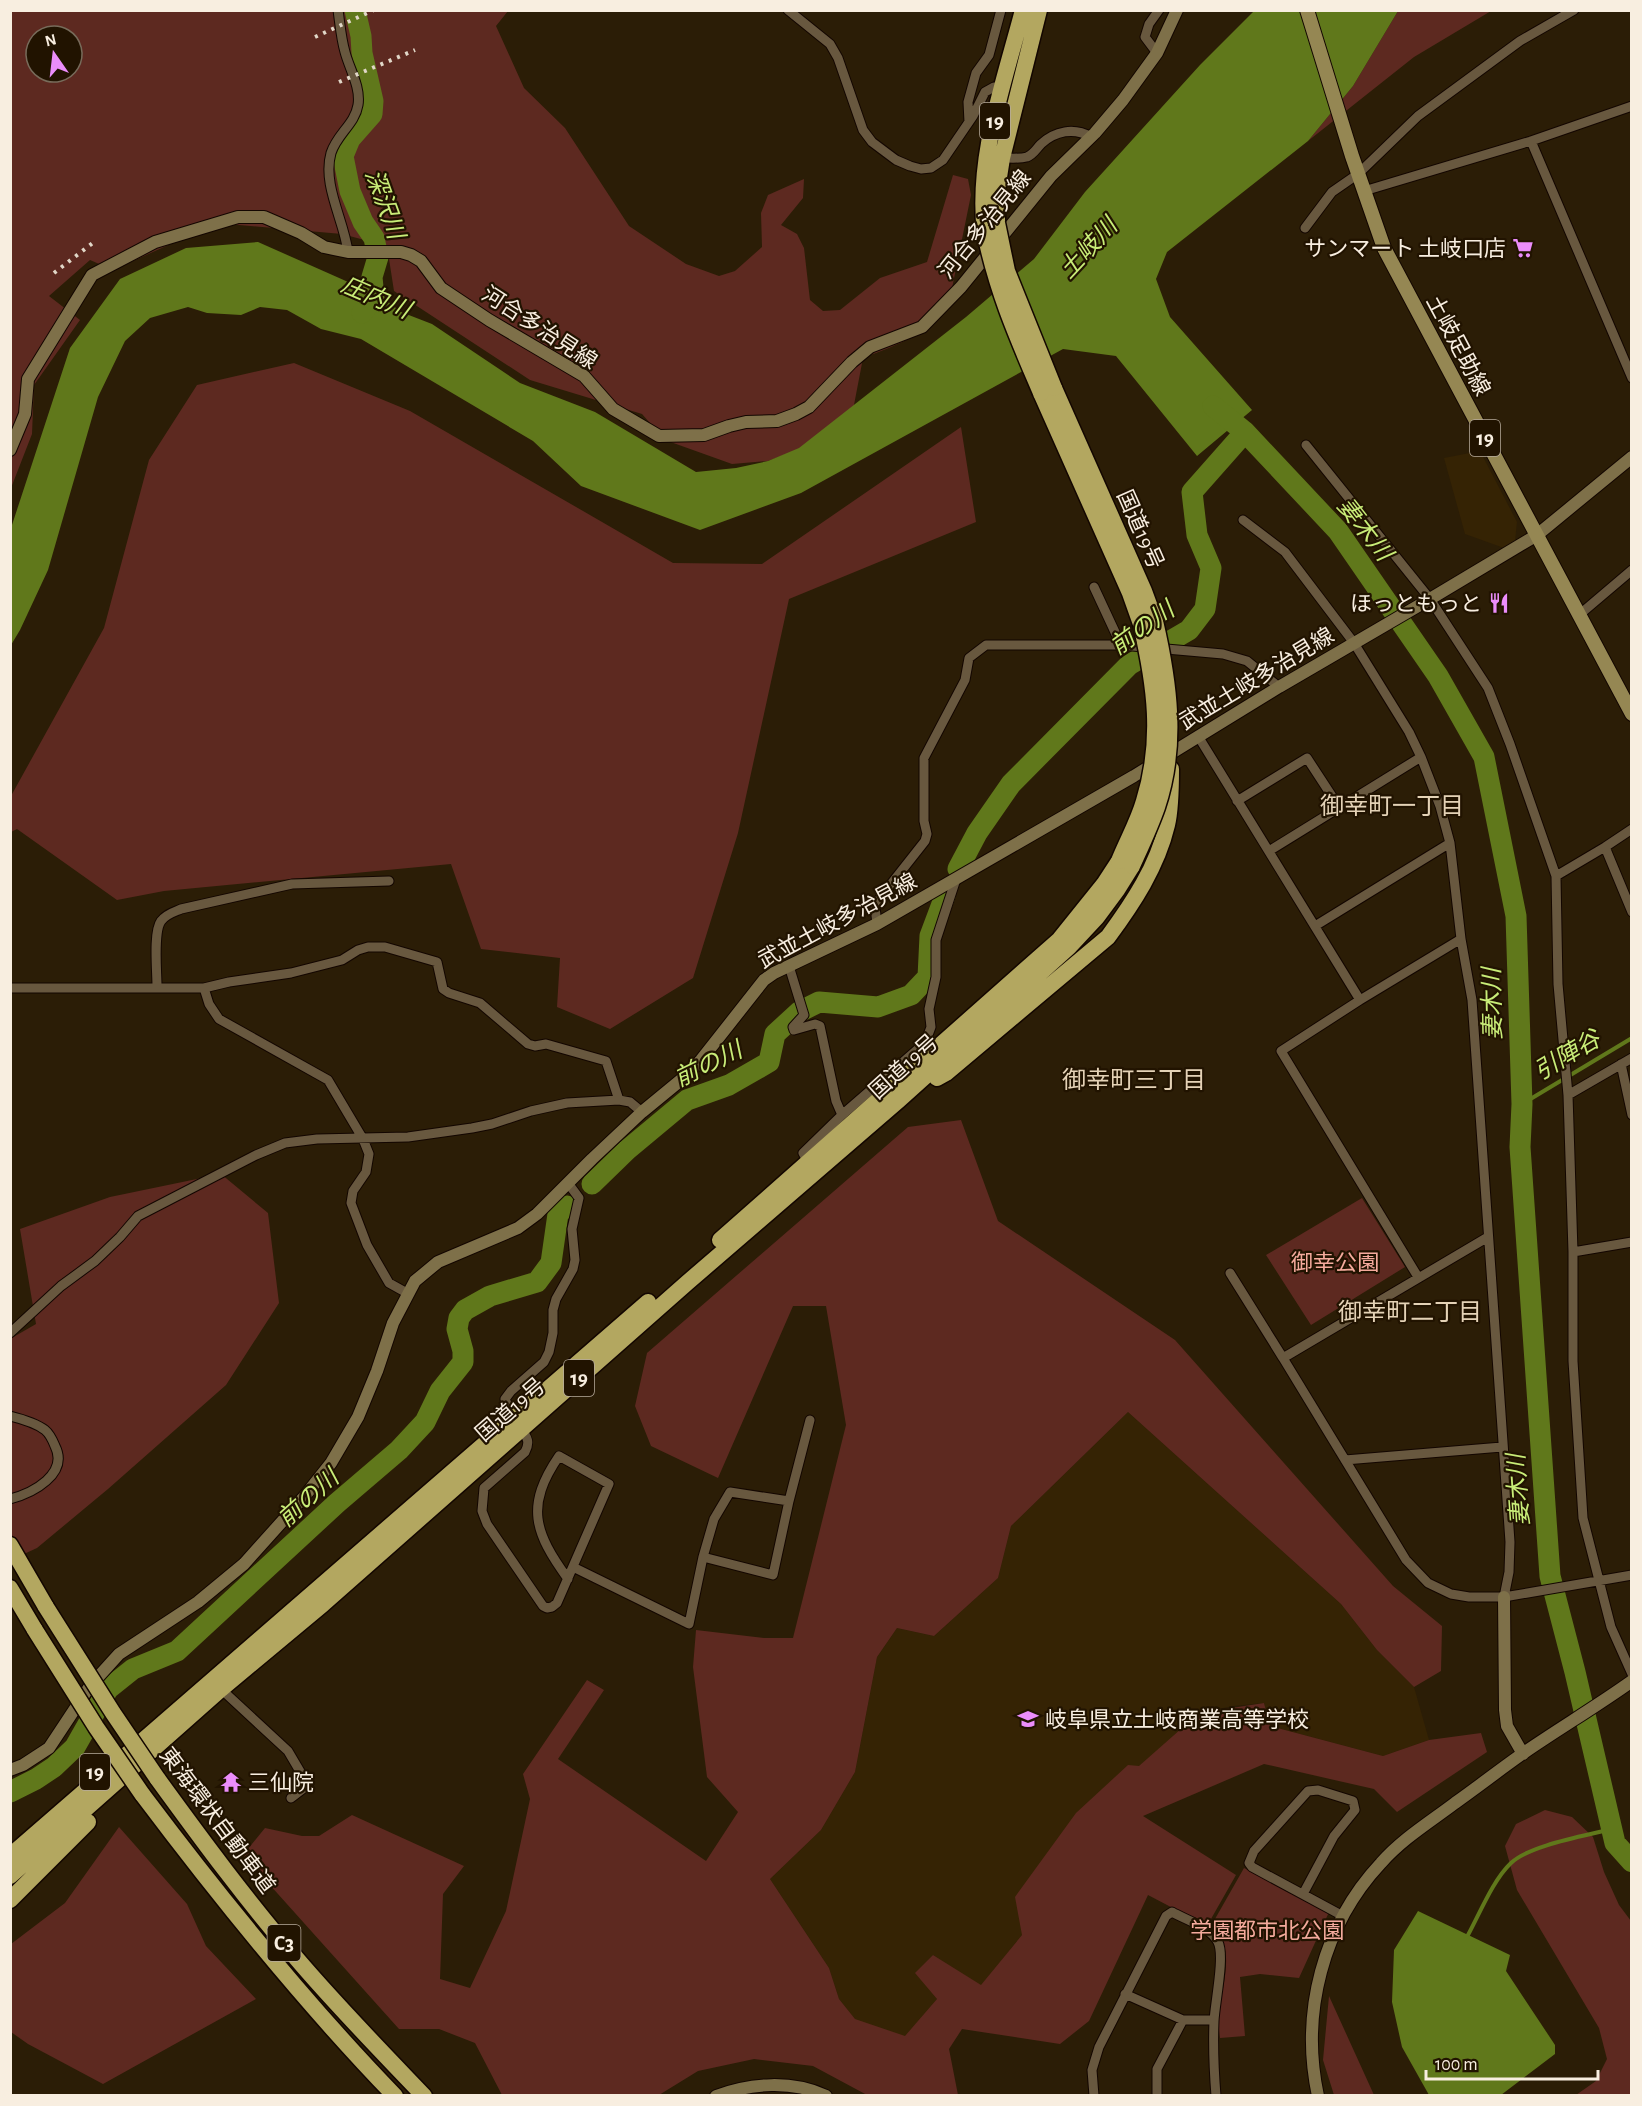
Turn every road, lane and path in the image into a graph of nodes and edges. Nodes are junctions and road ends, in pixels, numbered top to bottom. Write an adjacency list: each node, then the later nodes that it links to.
1 (338, 10): 21 (street)
2 (788, 10): 13 (street)
3 (1001, 10): 13 (street)
4 (1023, 10): 11 (highway, 国道19号 / 19)
5 (1040, 10): 16 (highway, 国道19号 / 19)
6 (1159, 10): 10 (street)
7 (1177, 10): 10 (main road, 河合多治見線)
8 (1307, 10): 17 (main road, 土岐足助線 / 19)
9 (1574, 10): 17 (street)
10 (1157, 53): 14 (main road, 河合多治見線)
11 (1003, 87): 13 (street); 19 (highway, 国道19号 / 19)
12 (1632, 106): 15 (street)
13 (969, 122)
14 (1090, 137): 16 (street); 21 (main road, 河合多治見線)
15 (1531, 141): 18 (street); 22 (street)
16 (1002, 158): 19 (highway, 国道19号 / 19)
17 (1358, 174): 18 (main road, 土岐足助線 / 19); 20 (street)
18 (1364, 191): 27 (main road, 土岐足助線 / 19)
19 (991, 228): 45 (highway, 国道19号 / 19, bridge)
20 (1305, 228)
21 (353, 251): 24 (main road, 河合多治見線)
22 (1632, 378)
23 (1306, 445): 30 (street)
24 (10, 450)
25 (1632, 457): 27 (main road, 武並土岐多治見線)
26 (1243, 520): 32 (street)
27 (1537, 535): 30 (main road, 武並土岐多治見線); 31 (main road, 土岐足助線 / 19)
28 (1632, 570): 31 (street)
29 (1094, 587): 33 (street)
30 (1428, 601): 32 (main road, 武並土岐多治見線); 46 (street)
31 (1579, 615): 35 (main road, 土岐足助線 / 19)
32 (1357, 642): 34 (main road, 武並土岐多治見線); 38 (street)
33 (1121, 645): 34 (street, bridge); 50 (street)
34 (1279, 687): 36 (main road, 武並土岐多治見線)
35 (1630, 709)
36 (1198, 736): 37 (main road, 武並土岐多治見線); 39 (street)
37 (1165, 757): 47 (main road, 武並土岐多治見線); 62 (highway)
38 (1421, 757): 40 (street); 42 (street)
39 (1237, 801): 40 (street); 44 (street)
40 (1339, 807): 44 (street)
41 (1632, 829): 43 (street)
42 (1450, 843): 51 (street); 52 (street)
43 (1605, 848): 46 (street); 49 (street)
44 (1269, 851): 51 (street)
45 (1125, 863): 62 (highway, 国道19号 / 19); 67 (highway, 国道19号 / 19)
46 (1556, 876): 60 (street)
47 (956, 879): 50 (main road, 武並土岐多治見線); 64 (street)
48 (389, 881): 54 (street)
49 (1632, 912)
50 (877, 924): 53 (main road, 武並土岐多治見線)
51 (1315, 926): 57 (street)
52 (1461, 939): 57 (street); 69 (street)
53 (789, 966): 63 (main road, 武並土岐多治見線); 64 (street)
54 (157, 986): 55 (street); 56 (street)
55 (10, 988)
56 (204, 988): 61 (street); 66 (street)
57 (1360, 1000): 73 (street)
58 (1632, 1058): 59 (street)
59 (1621, 1064): 60 (street); 65 (street)
60 (1568, 1095): 71 (street)
61 (619, 1100): 63 (street); 66 (street)
62 (898, 1100): 79 (highway, 国道19号 / 19)
63 (642, 1112): 68 (main road, 武並土岐多治見線)
64 (842, 1115): 67 (street)
65 (1632, 1115)
66 (363, 1138): 74 (street); 75 (street)
67 (808, 1161): 79 (highway, 国道19号 / 19)
68 (568, 1183): 74 (main road, 武並土岐多治見線); 79 (street)
69 (1488, 1237): 73 (street); 80 (street)
70 (1632, 1242): 71 (street)
71 (1573, 1252): 89 (street)
72 (1230, 1273): 76 (street)
73 (1418, 1277): 76 (street)
74 (407, 1293): 97 (main road, 武並土岐多治見線)
75 (10, 1334)
76 (1283, 1358): 81 (street)
77 (10, 1416): 82 (street)
78 (810, 1420): 83 (street)
79 (517, 1424): 88 (street); 93 (highway, 国道19号 / 19); 94 (highway, 国道19号 / 19)
80 (1502, 1447): 81 (street); 91 (street)
81 (1345, 1460): 91 (street)
82 (10, 1499)
83 (789, 1501): 85 (street); 85 (street)
84 (10, 1545): 109 (highway, 東海環状自動車道 / C3, bridge)
85 (703, 1557): 86 (street)
86 (573, 1567): 88 (street); 88 (street)
87 (1632, 1575): 89 (street)
88 (568, 1579)
89 (1595, 1580): 91 (street); 92 (street)
90 (10, 1588): 108 (highway, 東海環状自動車道 / C3, bridge)
91 (1510, 1596): 95 (main road)
92 (1630, 1680): 95 (main road)
93 (221, 1689): 96 (highway, 国道19号 / 19); 98 (street)
94 (183, 1707): 99 (highway, 19); 100 (highway, 国道19号 / 19)
95 (1523, 1754): 104 (main road)
96 (139, 1763): 101 (highway, 国道19号 / 19); 103 (highway, 19)
97 (10, 1770)
98 (291, 1798)
99 (10, 1841)
100 (10, 1856)
101 (10, 1876)
102 (1303, 1894): 102 (street); 104 (street)
103 (10, 1900)
104 (1343, 1916): 115 (main road)
105 (1125, 1994): 106 (street); 107 (street); 112 (street)
106 (1183, 2020): 107 (street); 113 (street)
107 (1214, 2020): 114 (street)
108 (395, 2096)
109 (424, 2096)
110 (716, 2096): 111 (main road)
111 (826, 2096)
112 (1094, 2096)
113 (1157, 2096)
114 (1216, 2096)
115 (1318, 2096)

